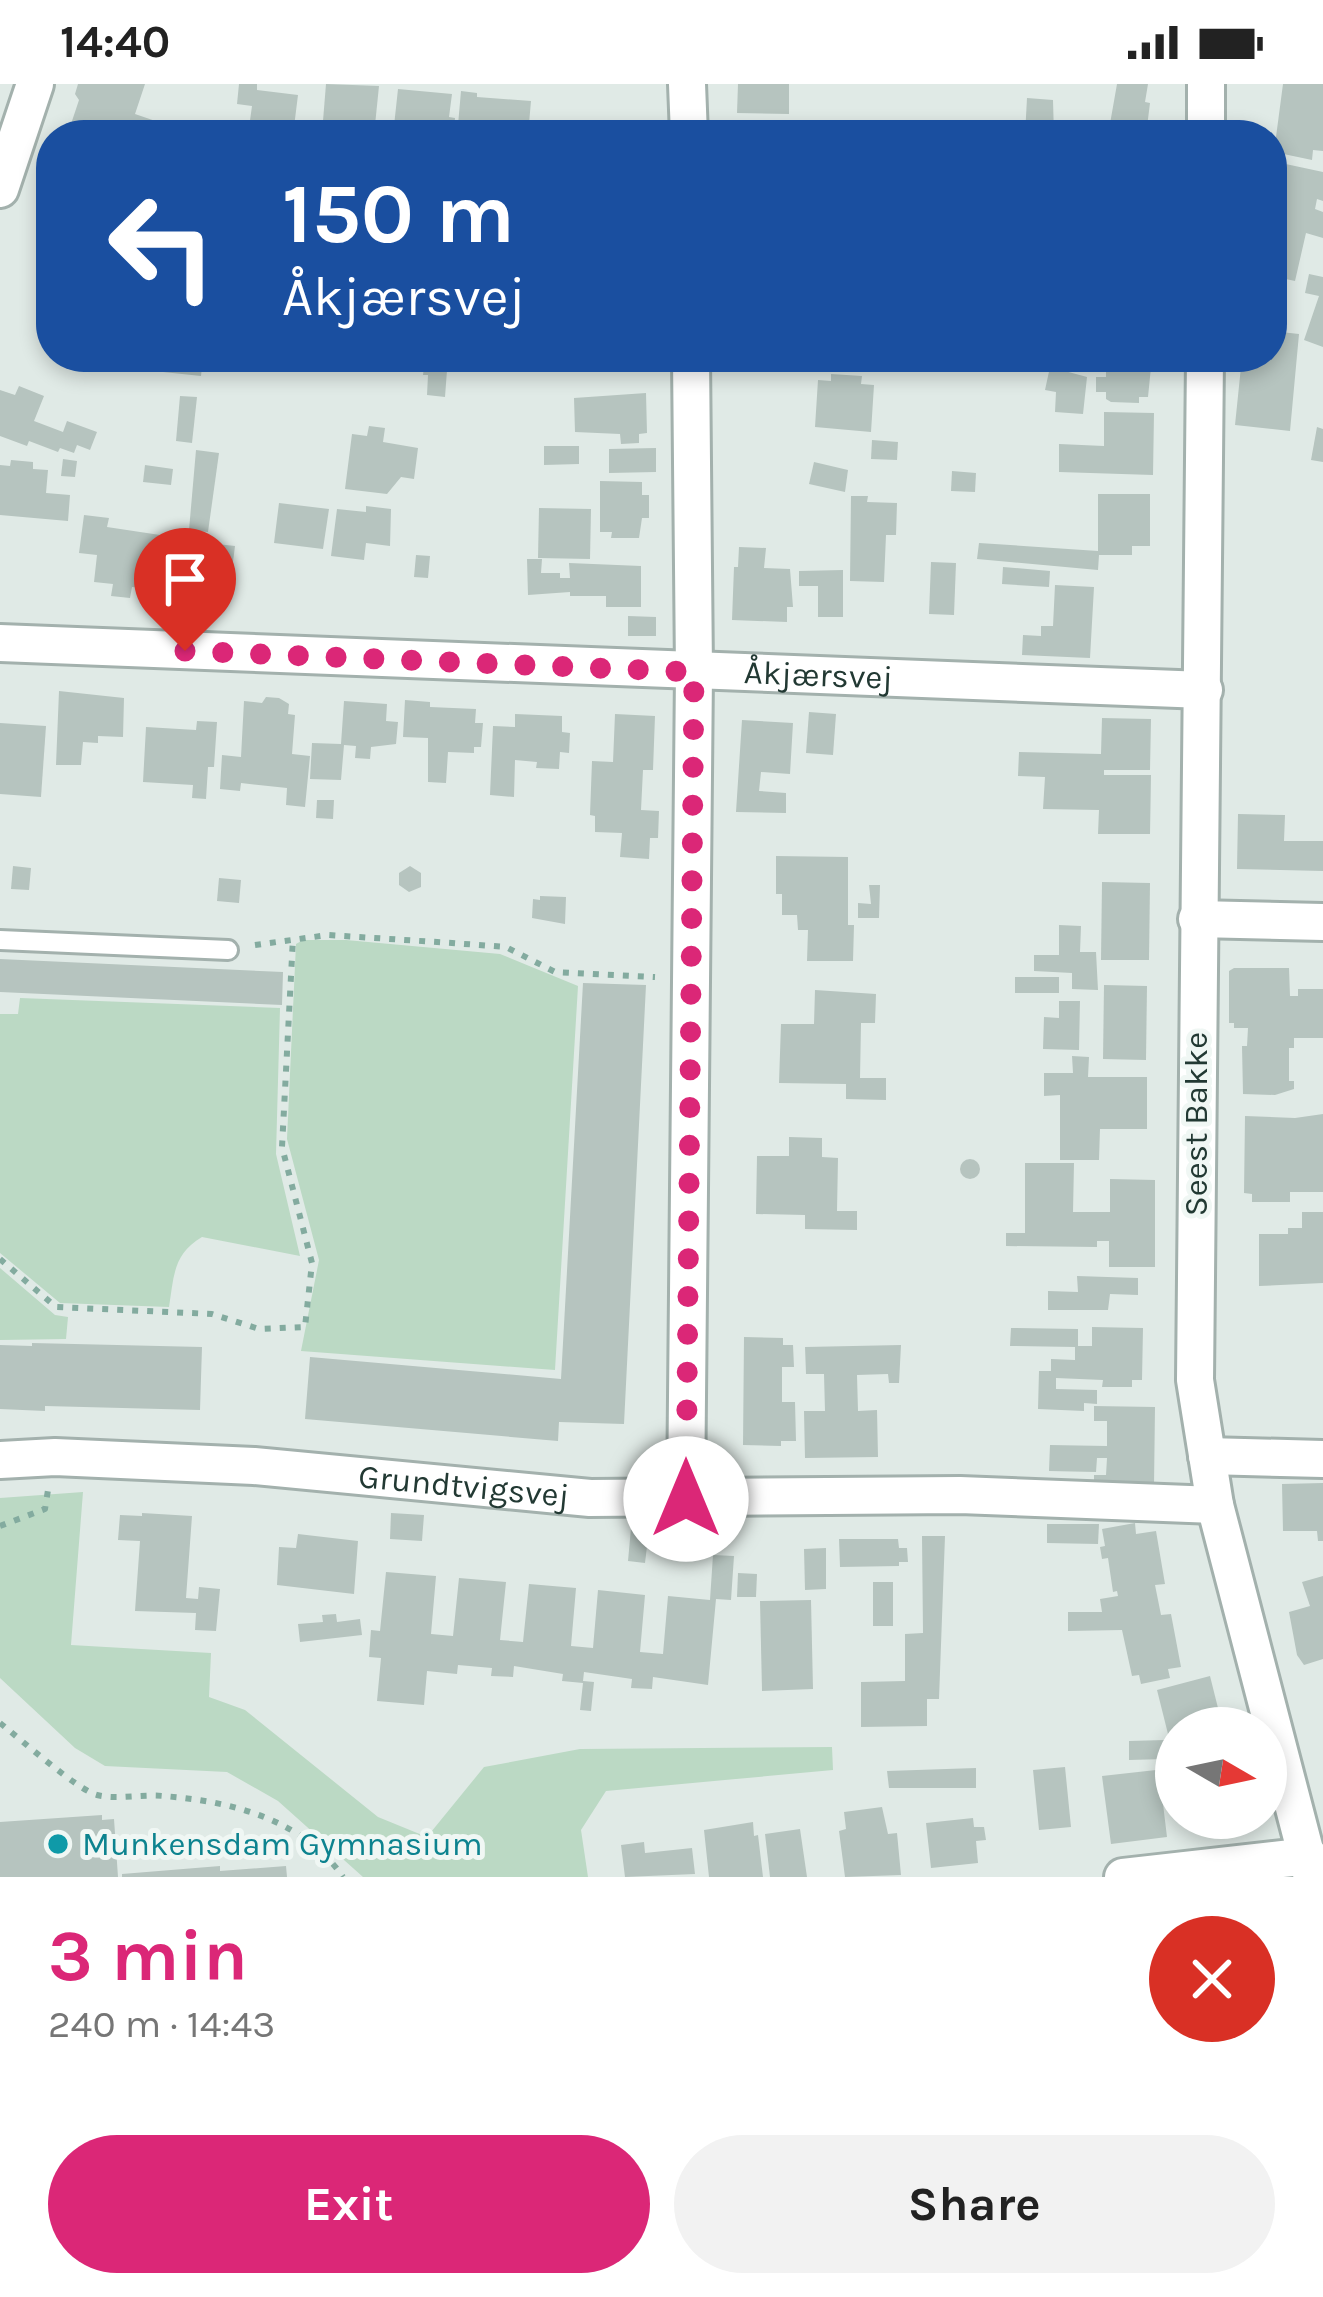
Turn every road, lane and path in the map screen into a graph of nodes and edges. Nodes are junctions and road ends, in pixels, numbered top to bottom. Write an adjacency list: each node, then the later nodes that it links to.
1 (35, 84): 6 (street)
2 (687, 84): 4 (street)
3 (1207, 84): 5 (street)
4 (688, 120)
5 (1206, 120)
6 (0, 189)
7 (691, 372): 10 (street)
8 (1205, 372): 11 (street, Seest Bakke)
9 (0, 643): 10 (street, Åkjærsvej)
10 (694, 672): 11 (street, Åkjærsvej); 17 (street)
11 (1204, 690): 12 (street, Seest Bakke)
12 (1197, 919): 13 (street); 19 (street, Seest Bakke)
13 (1323, 922)
14 (293, 938): 16 (path); 17 (path); 18 (path)
15 (0, 940): 16 (lane)
16 (228, 950)
17 (690, 978): 23 (street)
18 (0, 1259)
19 (1207, 1456): 21 (street); 24 (street, Seest Bakke)
20 (55, 1457): 22 (street, Grundtvigsvej); 23 (street, Grundtvigsvej); 25 (path)
21 (1323, 1459)
22 (0, 1460)
23 (686, 1499): 24 (street, Grundtvigsvej)
24 (1214, 1505): 27 (street, Seest Bakke)
25 (0, 1526)
26 (0, 1723): 28 (path)
27 (1311, 1866): 29 (street)
28 (344, 1877)
29 (1124, 1877)

